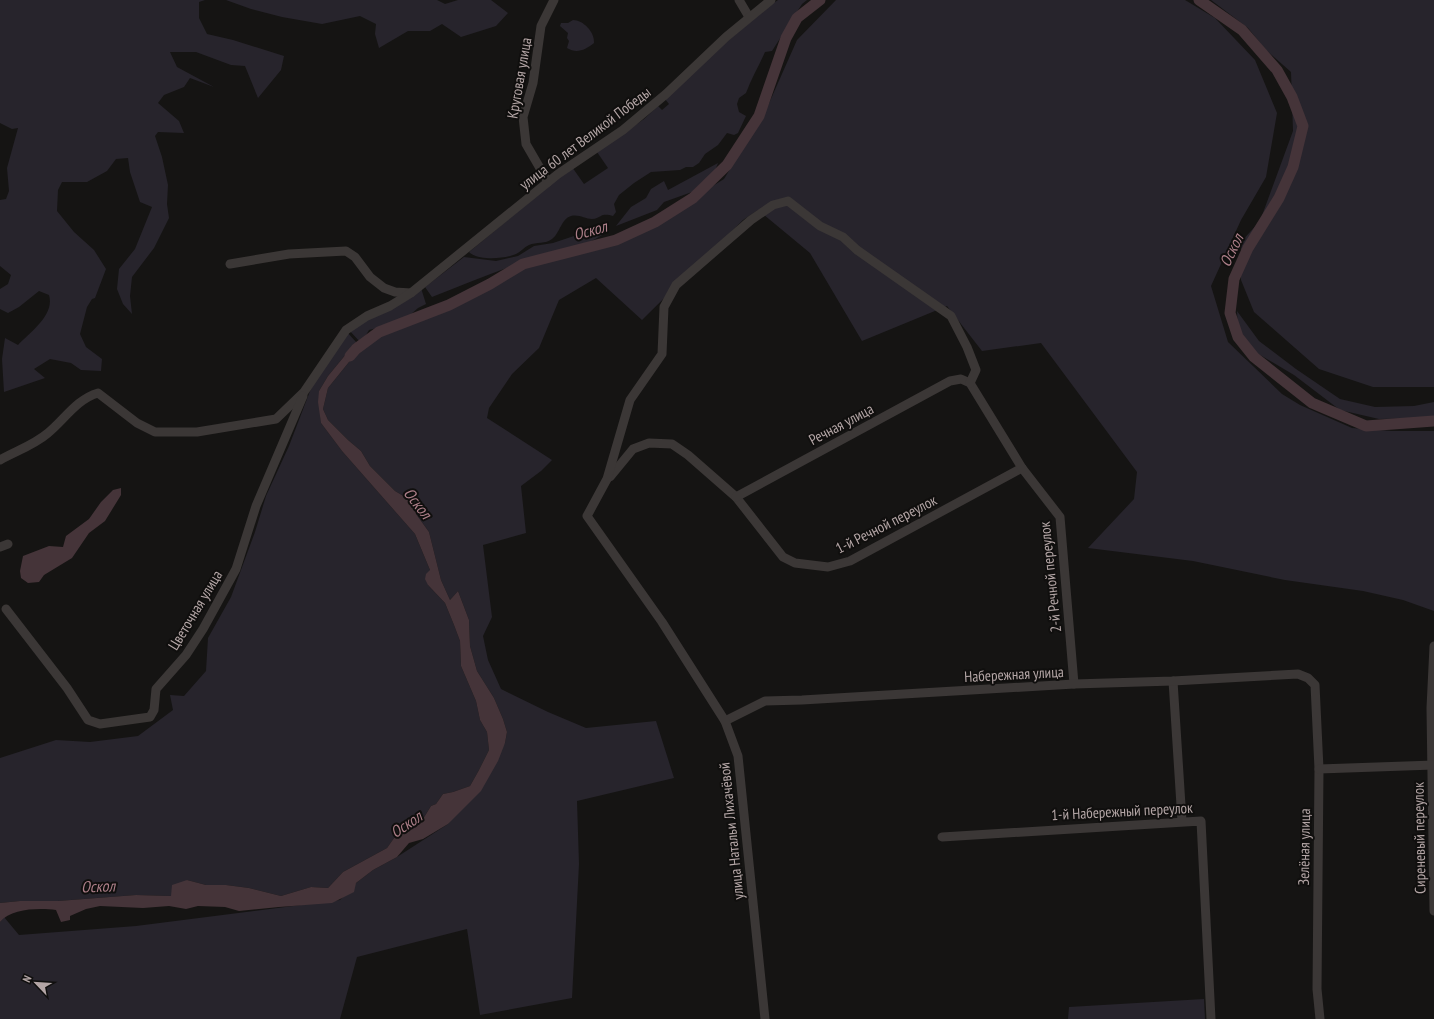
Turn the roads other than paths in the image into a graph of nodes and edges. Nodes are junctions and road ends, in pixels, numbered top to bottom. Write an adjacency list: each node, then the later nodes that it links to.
1 (554, 0): 5 (street, Круговая улица)
2 (739, 0): 4 (street)
3 (771, 0): 4 (street, улица 60 лет Великой Победы)
4 (749, 17): 5 (street, улица 60 лет Великой Победы)
5 (548, 182): 7 (street, улица 60 лет Великой Победы)
6 (230, 264): 7 (street)
7 (411, 293): 9 (street, улица 60 лет Великой Победы)
8 (970, 383): 13 (street, 2-й Речной переулок); 14 (street); 15 (street, Речная улица)
9 (304, 392): 10 (street, улица 60 лет Великой Победы); 11 (street, Цветочная улица)
10 (276, 419): 11 (street); 12 (street)
11 (290, 426): 16 (street, Цветочная улица)
12 (0, 460)
13 (1022, 468): 15 (street, 1-й Речной переулок); 20 (street, 2-й Речной переулок)
14 (607, 479): 15 (street, 1-й Речной переулок); 21 (street, улица Натальи Лихачёвой)
15 (736, 497)
16 (6, 608)
17 (1434, 646): 22 (street, Сиреневый переулок)
18 (1308, 678): 19 (street, Набережная улица); 23 (street, Зелёная улица)
19 (1173, 681): 20 (street, Набережная улица); 24 (street)
20 (1074, 684): 21 (street, Набережная улица)
21 (726, 721): 27 (street, улица Натальи Лихачёвой)
22 (1433, 765): 23 (street); 26 (street, Сиреневый переулок)
23 (1319, 769): 29 (street, Зелёная улица)
24 (1182, 821): 25 (street, 1-й Набережный переулок); 28 (street, 1-й Набережный переулок)
25 (942, 837)
26 (1434, 911)
27 (765, 1019)
28 (1211, 1019)
29 (1320, 1019)

